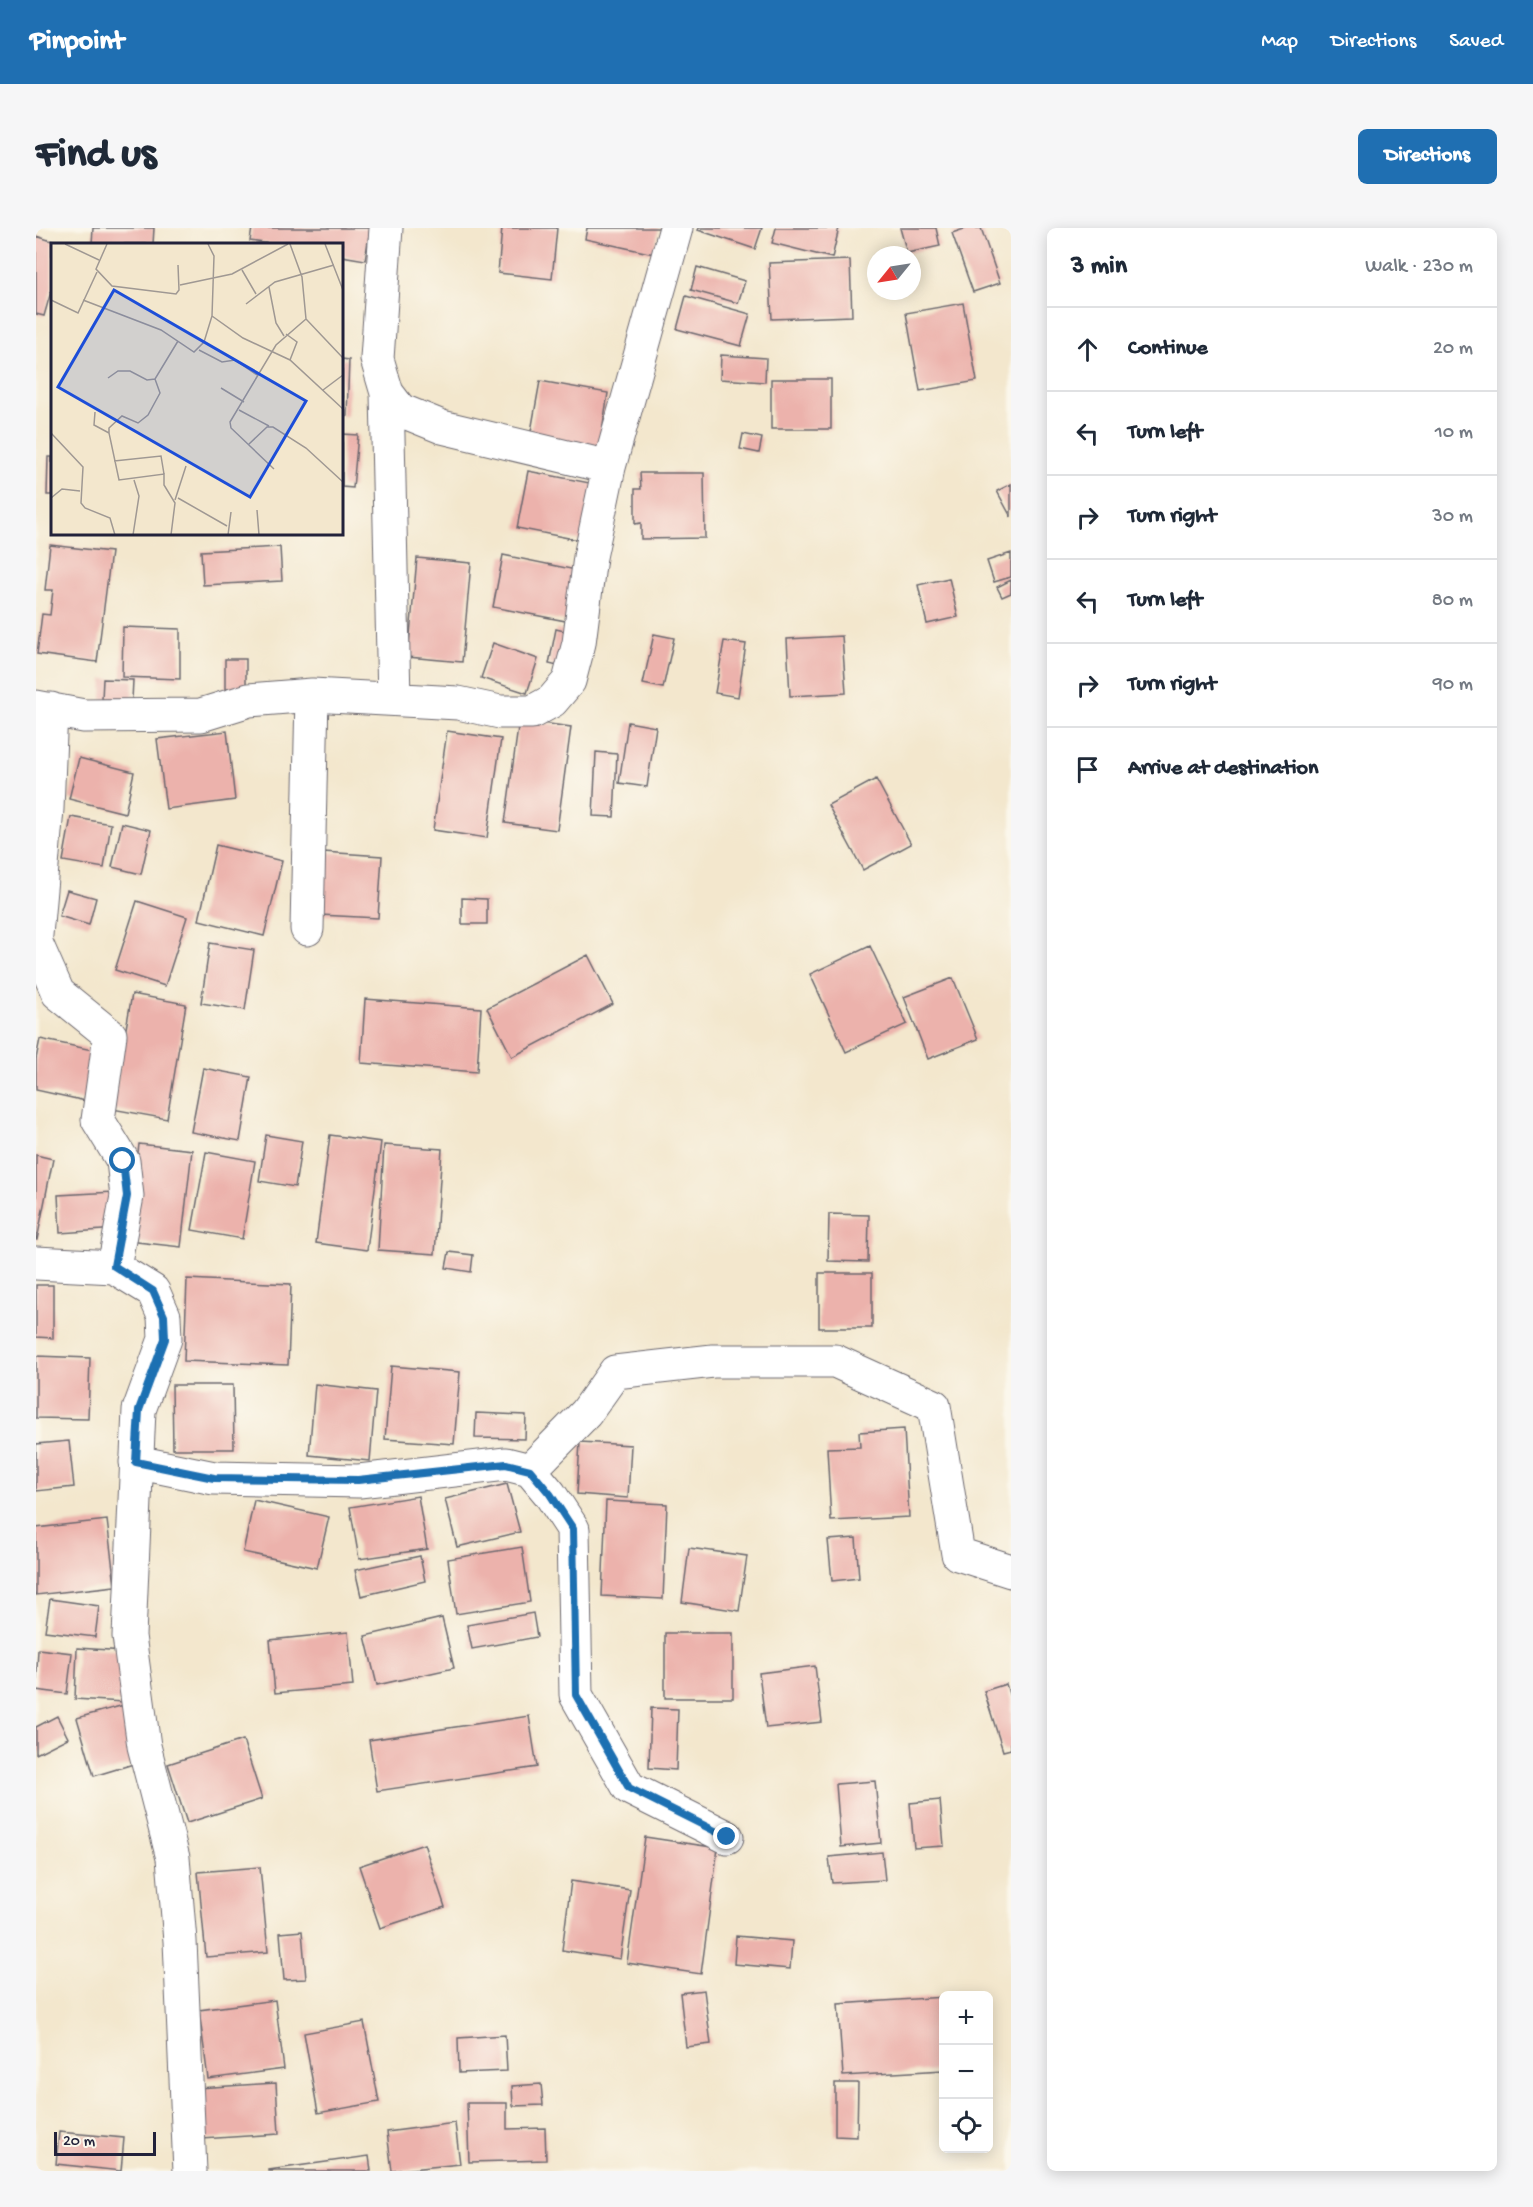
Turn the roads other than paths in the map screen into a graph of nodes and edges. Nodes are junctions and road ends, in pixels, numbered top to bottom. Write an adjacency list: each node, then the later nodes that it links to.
1 (386, 228): 3 (street)
2 (676, 228): 4 (street)
3 (387, 393): 4 (street); 6 (street)
4 (609, 467): 6 (street)
5 (312, 695): 6 (street); 7 (street); 8 (street)
6 (394, 699)
7 (43, 708): 9 (street)
8 (307, 929)
9 (36, 935)
10 (36, 943): 12 (street)
11 (36, 1263): 12 (street)
12 (114, 1266): 13 (street)
13 (136, 1462): 14 (street); 17 (street)
14 (530, 1470): 15 (street); 16 (street)
15 (1011, 1571)
16 (727, 1837)
17 (190, 2171)

